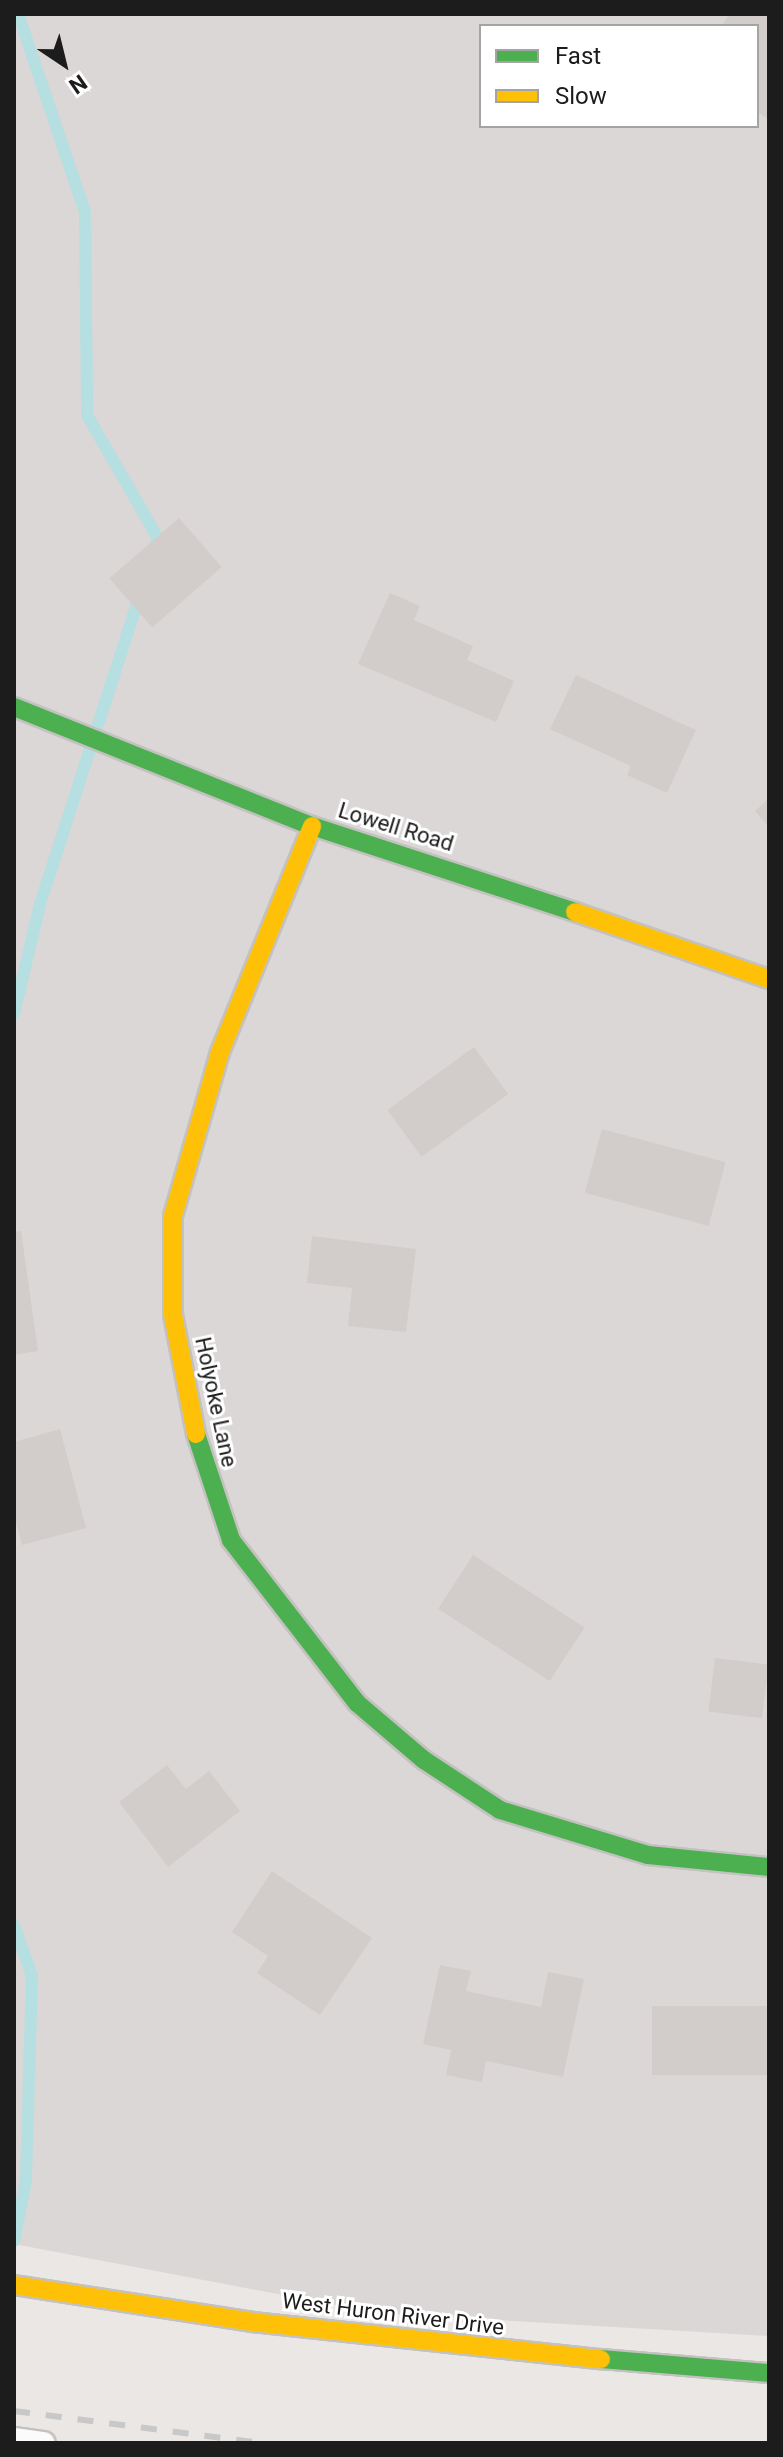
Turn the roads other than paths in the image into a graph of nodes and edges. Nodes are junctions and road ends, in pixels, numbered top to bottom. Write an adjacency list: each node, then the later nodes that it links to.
1 (14, 707): 2 (street, Lowell Road)
2 (312, 826): 3 (street, Lowell Road); 4 (street, Holyoke Lane)
3 (769, 979)
4 (769, 1867)
5 (14, 2285): 6 (street, West Huron River Drive)
6 (769, 2373)
7 (14, 2439): 8 (lane)
8 (44, 2443)

